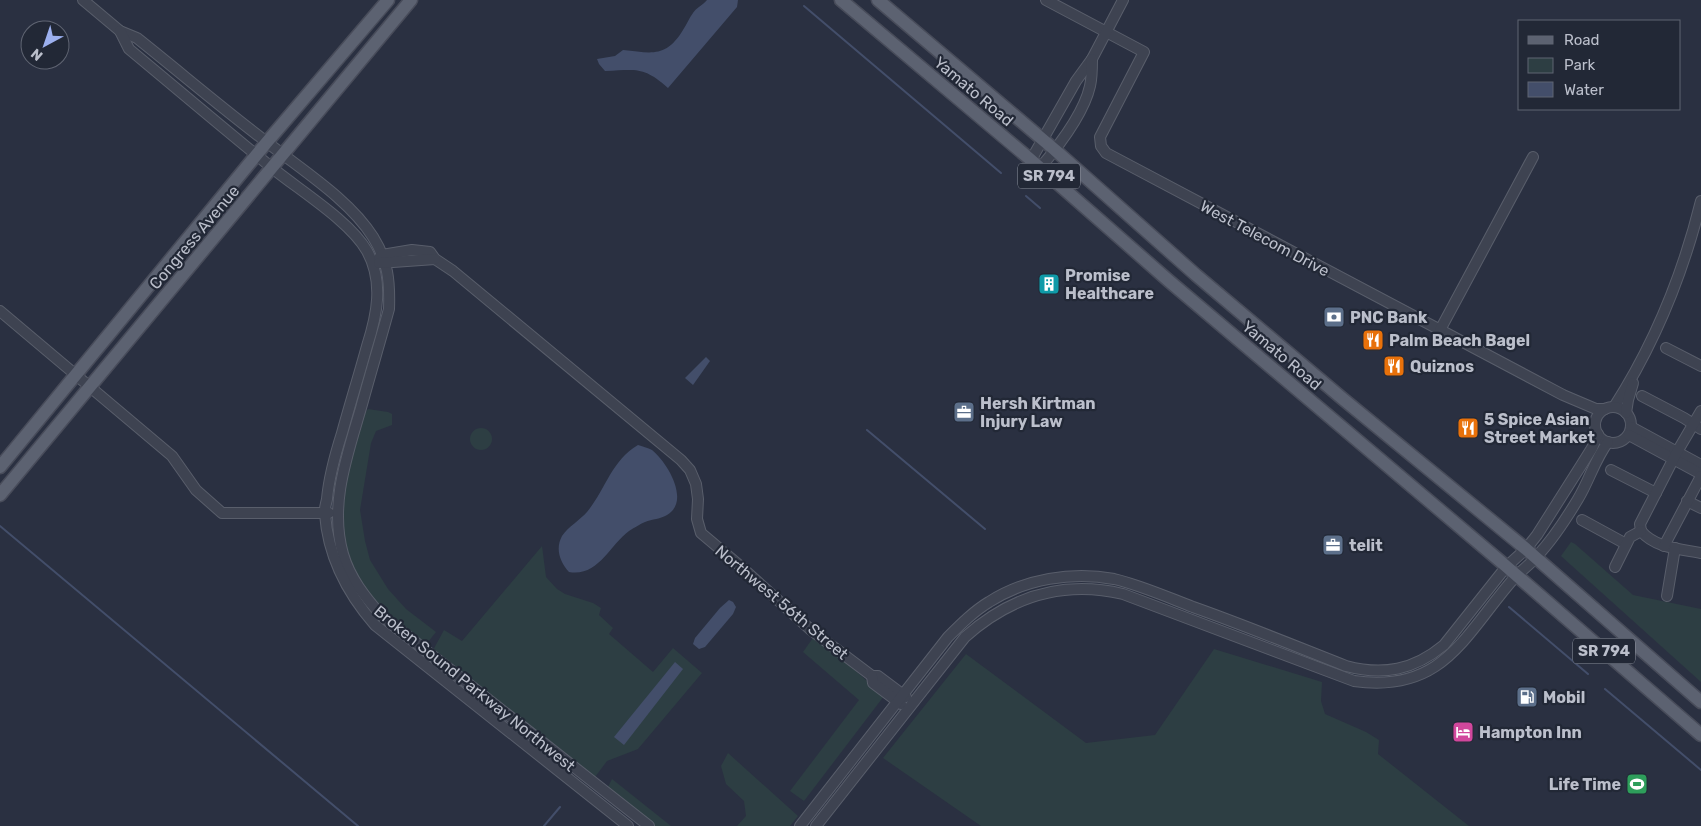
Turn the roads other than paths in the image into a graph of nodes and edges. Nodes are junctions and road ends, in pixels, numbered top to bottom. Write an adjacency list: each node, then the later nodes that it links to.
1 (82, 0): 8 (street)
2 (388, 0): 12 (main road, Congress Avenue)
3 (411, 0): 14 (main road, Congress Avenue)
4 (841, 0): 17 (main road, Yamato Road / SR 794)
5 (878, 0): 11 (main road, Yamato Road / SR 794)
6 (1046, 0): 9 (street)
7 (1123, 0): 9 (street)
8 (120, 30): 12 (street, Broken Sound Parkway Northwest); 15 (street, Broken Sound Parkway Northwest)
9 (1107, 32): 10 (street); 25 (street, West Telecom Drive)
10 (1092, 59): 11 (street); 13 (street)
11 (1043, 139): 13 (main road, Yamato Road / SR 794); 17 (street)
12 (267, 142): 14 (street, Broken Sound Parkway Northwest); 15 (main road, Congress Avenue)
13 (1056, 150): 17 (street); 23 (main road, Yamato Road / SR 794)
14 (283, 154): 18 (main road, Congress Avenue); 20 (street, Broken Sound Parkway Northwest)
15 (257, 155): 18 (street, Broken Sound Parkway Northwest); 29 (main road, Congress Avenue)
16 (1533, 158): 25 (street)
17 (1035, 164): 22 (main road, Yamato Road / SR 794)
18 (272, 168): 21 (street, Broken Sound Parkway Northwest); 29 (main road, Congress Avenue)
19 (1701, 201): 27 (street)
20 (383, 259): 21 (street); 52 (street, Broken Sound Parkway Northwest); 69 (street, Northwest 56th Street)
21 (372, 263): 51 (street, Broken Sound Parkway Northwest)
22 (1170, 281): 23 (main road); 33 (main road, Yamato Road / SR 794)
23 (1237, 309): 32 (main road, Yamato Road / SR 794)
24 (0, 310): 29 (street)
25 (1440, 330): 30 (street, West Telecom Drive)
26 (1666, 348): 28 (street)
27 (1639, 366): 34 (street); 36 (street)
28 (1701, 366)
29 (83, 380): 44 (main road, Congress Avenue); 48 (main road, Congress Avenue); 51 (street)
30 (1563, 395): 34 (street, West Telecom Drive); 37 (street, West Telecom Drive)
31 (1642, 396): 38 (street)
32 (1344, 399): 33 (main road); 58 (main road, Yamato Road / SR 794)
33 (1314, 403): 61 (main road, Yamato Road / SR 794)
34 (1609, 408): 36 (street); 37 (street)
35 (1701, 411): 38 (street)
36 (1626, 413): 39 (street)
37 (1596, 423): 40 (street)
38 (1697, 426): 42 (street)
39 (1630, 431): 41 (street); 42 (street)
40 (1598, 434): 41 (street); 58 (street)
41 (1608, 442): 60 (street)
42 (1676, 456): 43 (street); 46 (street); 47 (street)
43 (1701, 464)
44 (0, 467)
45 (1611, 470): 47 (street)
46 (1701, 475): 49 (street)
47 (1656, 493): 54 (street)
48 (0, 495)
49 (1687, 501): 50 (street); 56 (street)
50 (1701, 508)
51 (324, 512): 52 (street); 73 (street, Broken Sound Parkway Northwest)
52 (338, 513): 74 (street, Broken Sound Parkway Northwest)
53 (1582, 520): 55 (street)
54 (1641, 531): 55 (street); 56 (street)
55 (1626, 544): 62 (street)
56 (1664, 546): 57 (street)
57 (1675, 548): 59 (street); 64 (street)
58 (1526, 549): 60 (main road, Yamato Road / SR 794); 61 (street)
59 (1701, 553)
60 (1536, 558): 63 (street); 70 (main road, Yamato Road / SR 794)
61 (1506, 567): 63 (main road, Yamato Road / SR 794); 66 (street)
62 (1614, 567)
63 (1516, 576): 68 (street); 72 (main road, Yamato Road / SR 794)
64 (1667, 596)
65 (977, 610): 66 (street); 67 (street); 69 (street)
66 (1209, 612): 68 (street)
67 (984, 621): 68 (street); 71 (street)
68 (1205, 624)
69 (899, 697): 71 (street, Northwest 56th Street); 75 (street)
70 (1701, 702)
71 (910, 706): 76 (street)
72 (1701, 735)
73 (628, 826)
74 (649, 826)
75 (800, 826)
76 (816, 826)

